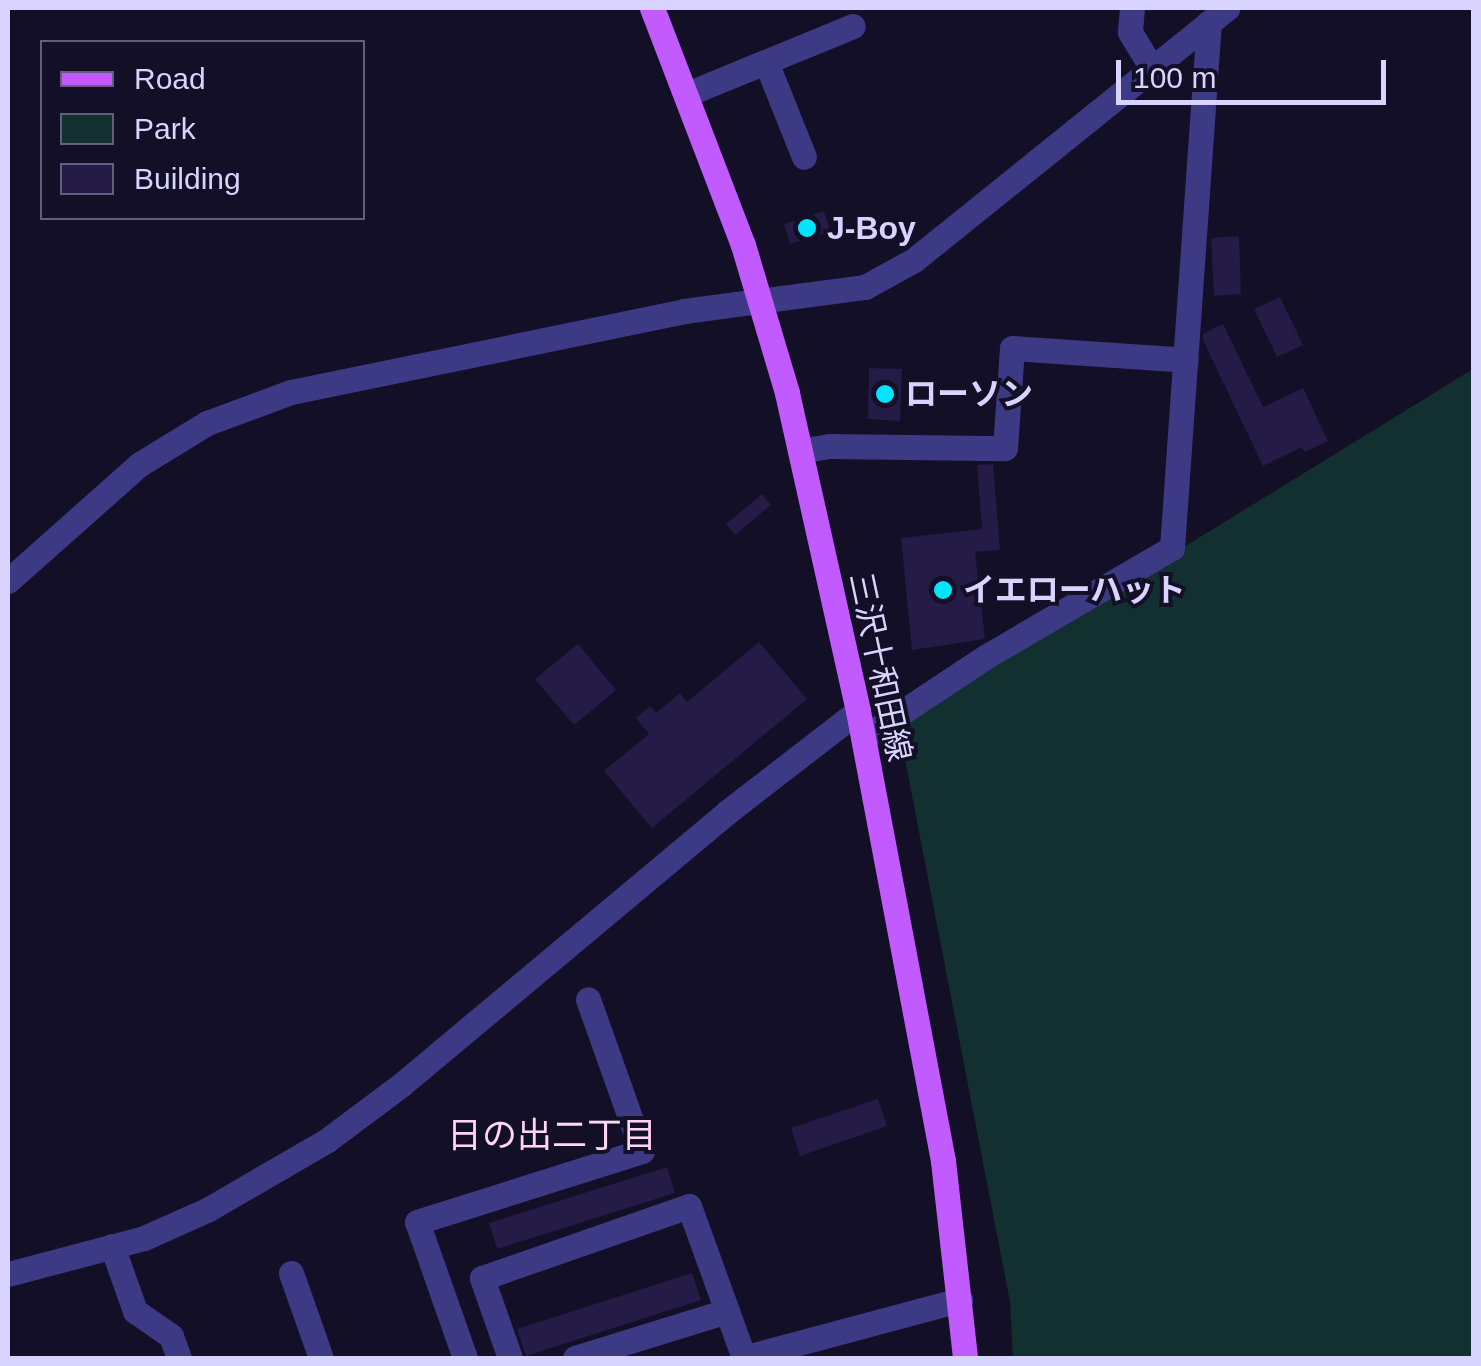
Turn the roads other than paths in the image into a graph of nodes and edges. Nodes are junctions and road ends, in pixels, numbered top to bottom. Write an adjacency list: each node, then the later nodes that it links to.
1 (652, 8): 7 (main road, 三沢十和田線)
2 (1132, 8): 6 (street)
3 (1218, 15): 6 (street); 10 (street)
4 (853, 26): 5 (street)
5 (766, 62): 7 (street); 8 (street)
6 (1152, 67): 9 (street)
7 (687, 94): 9 (main road, 三沢十和田線)
8 (804, 157)
9 (762, 300): 11 (main road, 三沢十和田線); 12 (street)
10 (1186, 360): 11 (street); 14 (street)
11 (800, 451): 13 (main road, 三沢十和田線)
12 (8, 581)
13 (858, 711): 14 (main road, 三沢十和田線); 16 (street)
14 (863, 738): 19 (main road, 三沢十和田線)
15 (588, 999): 24 (street)
16 (112, 1246): 18 (street); 22 (street)
17 (291, 1273): 23 (street)
18 (8, 1274)
19 (960, 1300): 21 (street); 27 (main road, 三沢十和田線)
20 (727, 1311): 21 (street); 25 (street); 26 (street)
21 (751, 1357)
22 (179, 1358)
23 (320, 1358)
24 (465, 1358)
25 (510, 1358)
26 (575, 1358)
27 (966, 1358)

